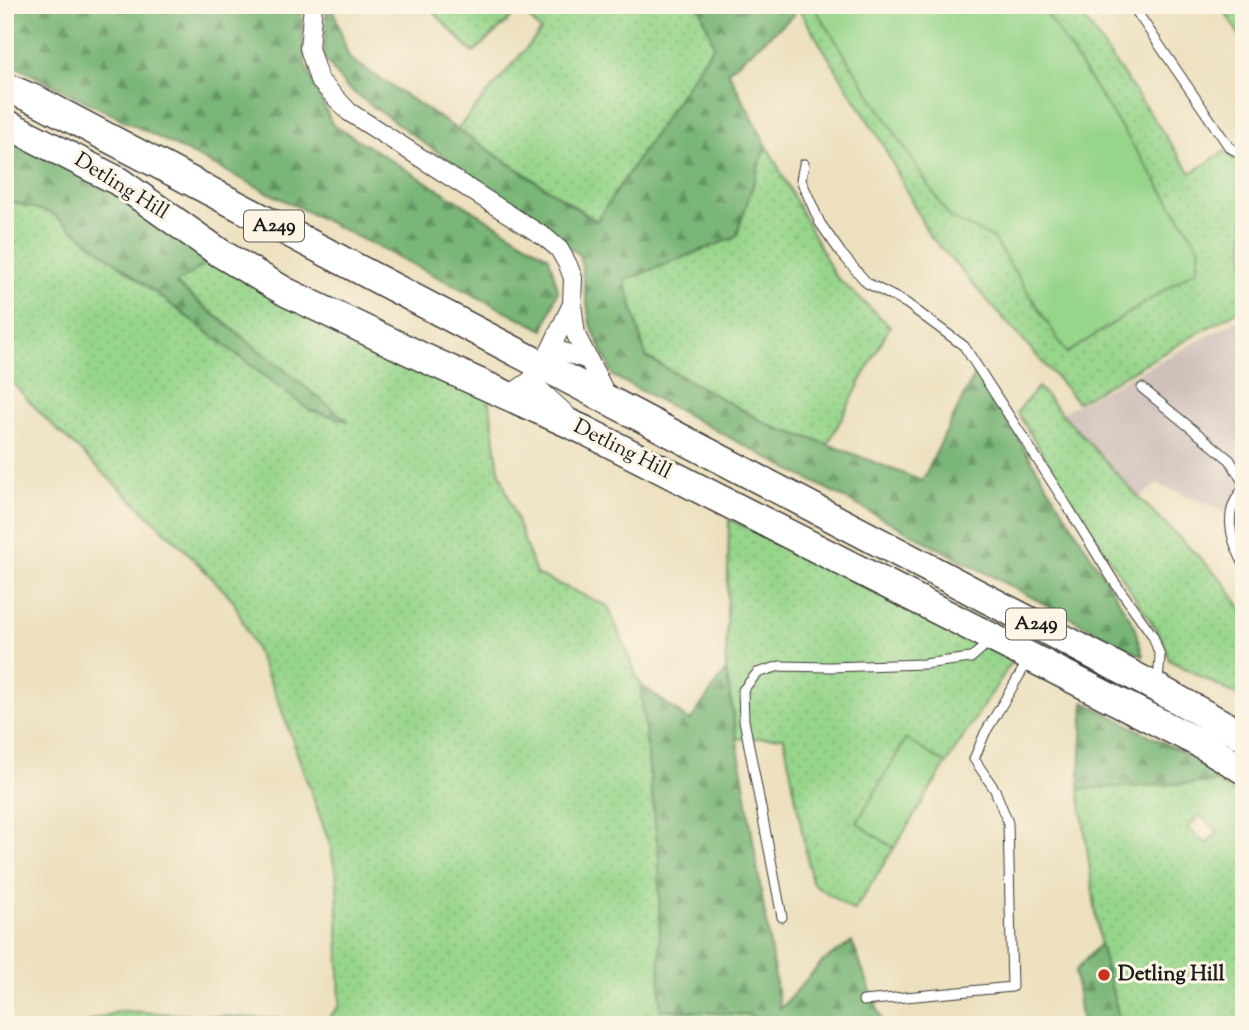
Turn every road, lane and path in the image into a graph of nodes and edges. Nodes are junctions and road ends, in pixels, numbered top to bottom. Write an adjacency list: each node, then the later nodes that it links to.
1 (313, 5): 7 (street)
2 (1132, 5): 5 (lane)
3 (5, 87): 9 (highway, Detling Hill / A249)
4 (5, 122): 9 (highway, Detling Hill / A249)
5 (1244, 156)
6 (804, 164): 16 (lane)
7 (572, 304): 8 (street); 9 (street)
8 (588, 360): 9 (street); 11 (street)
9 (533, 372): 11 (highway, Detling Hill / A249); 14 (highway, Detling Hill / A249)
10 (1142, 388): 12 (lane)
11 (609, 399): 16 (highway, Detling Hill / A249)
12 (1244, 486): 13 (lane)
13 (1244, 564)
14 (994, 638): 15 (highway, Detling Hill / A249); 19 (lane)
15 (1031, 657): 18 (highway, Detling Hill / A249); 20 (lane)
16 (1157, 688): 17 (highway, Detling Hill / A249)
17 (1244, 736)
18 (1244, 770)
19 (782, 917)
20 (863, 1001)

